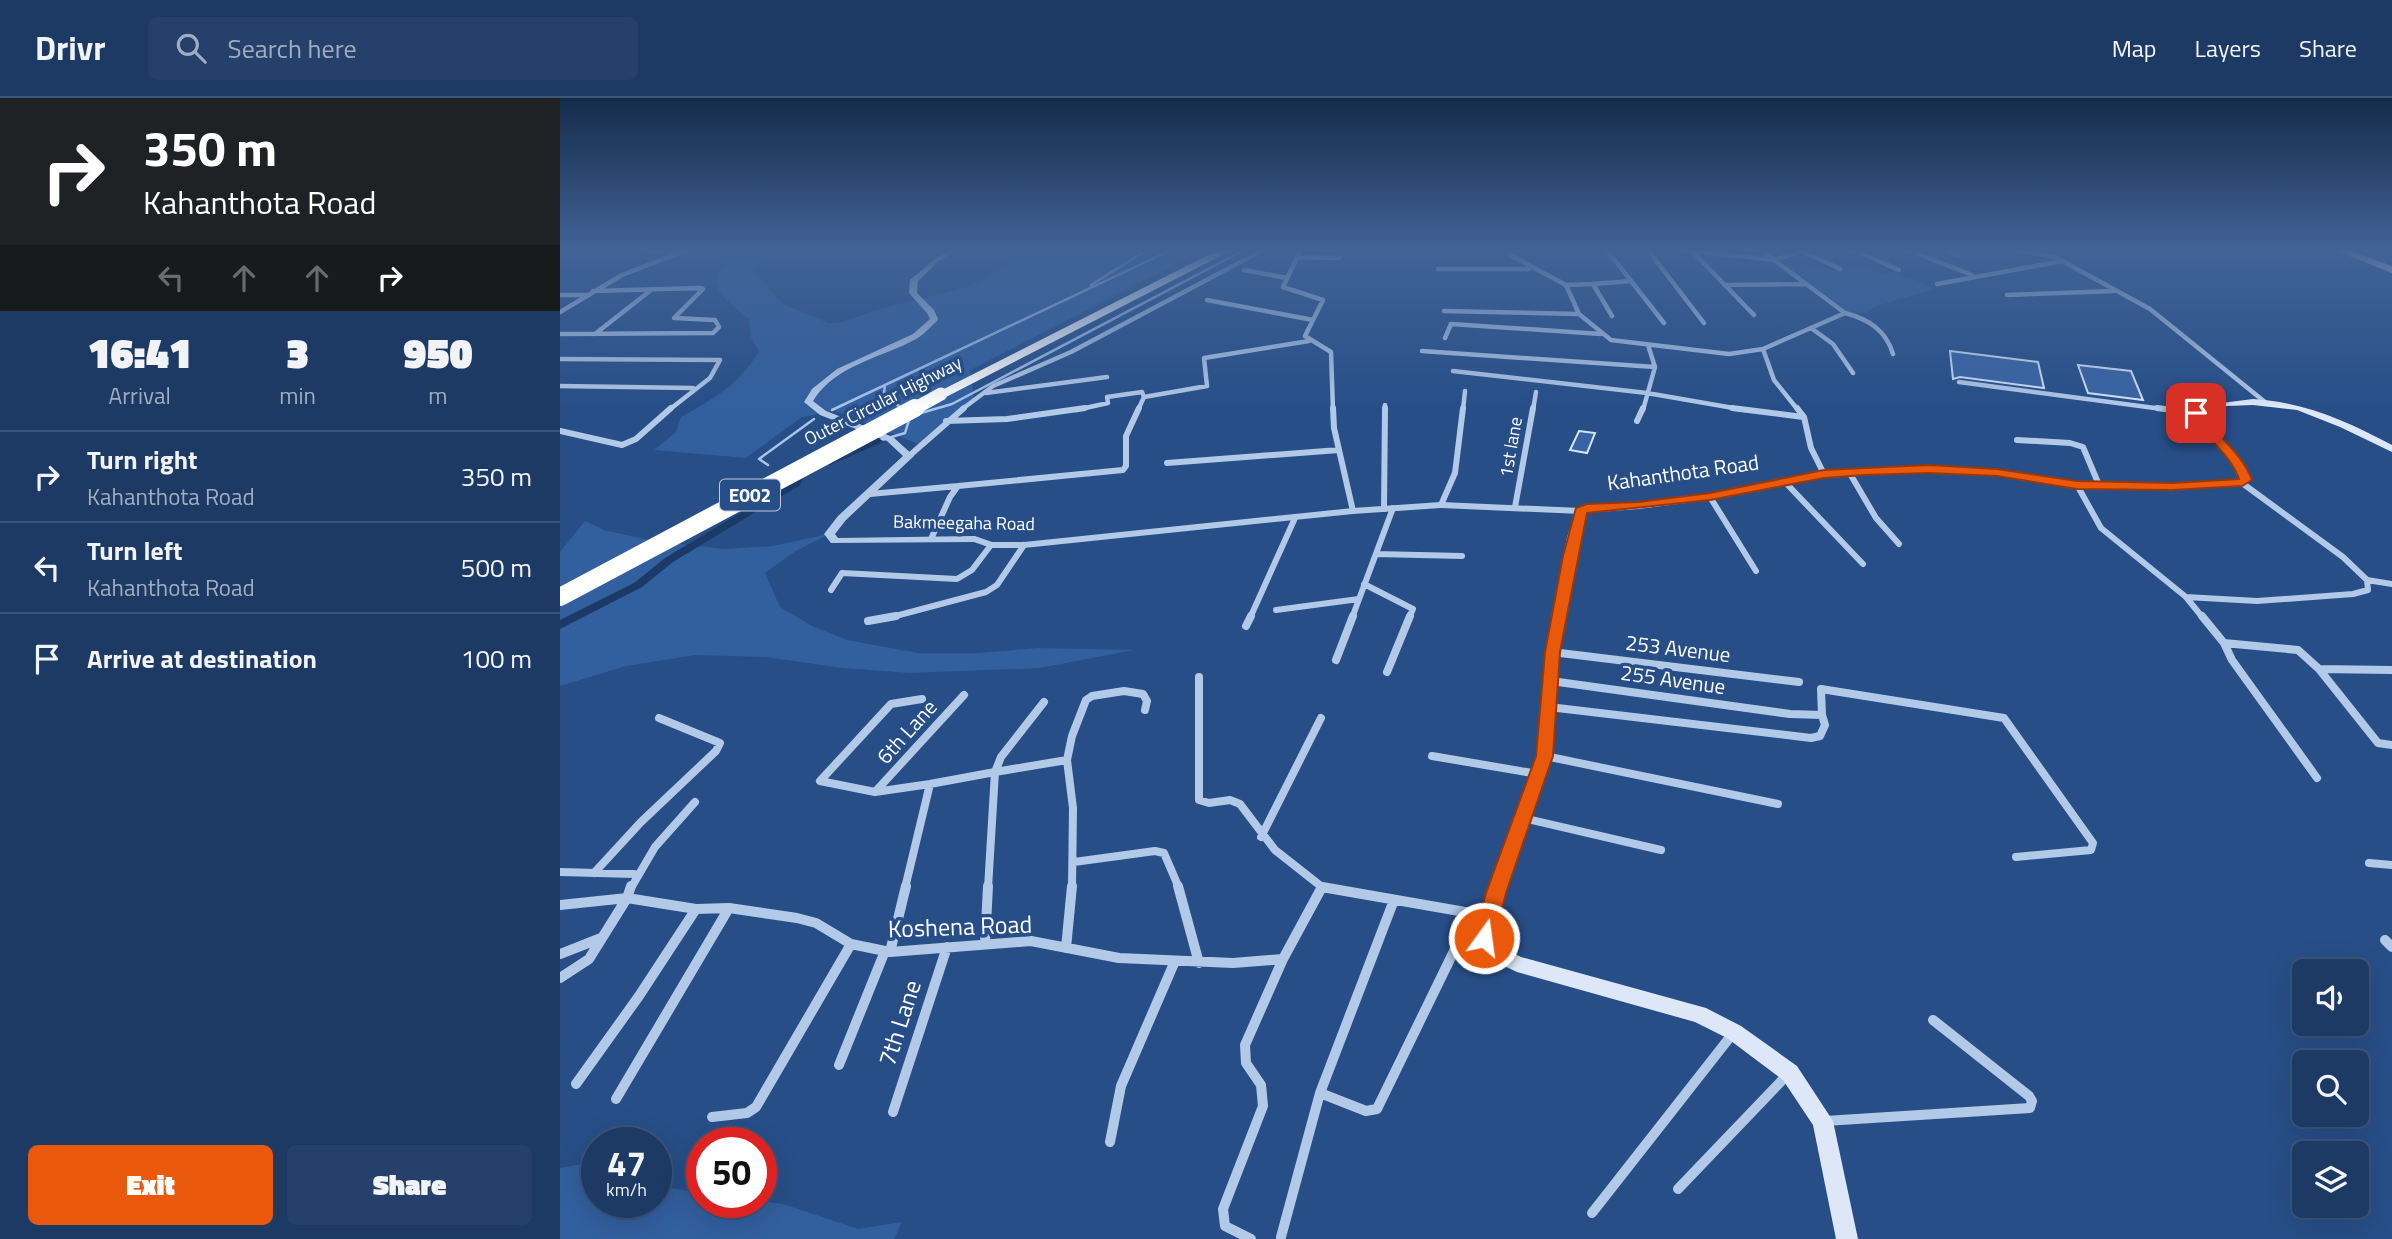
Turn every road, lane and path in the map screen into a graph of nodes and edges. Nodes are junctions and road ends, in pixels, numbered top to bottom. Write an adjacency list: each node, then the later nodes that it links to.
1 (576, 302): 18 (street)
2 (635, 302): 28 (street)
3 (690, 302): 28 (street)
4 (922, 302): 60 (street)
5 (1111, 302): 46 (highway, Outer Circular Highway / E002)
6 (1120, 302): 46 (highway, Outer Circular Highway / E002)
7 (1165, 302): 47 (street)
8 (1220, 302): 23 (street)
9 (1321, 302): 23 (street)
10 (1574, 302): 20 (street)
11 (1604, 302): 22 (street)
12 (1648, 302): 24 (street)
13 (1688, 302): 25 (street)
14 (1742, 302): 21 (street)
15 (1831, 302): 19 (street)
16 (2138, 302): 50 (street)
17 (1444, 310): 20 (street)
18 (560, 313)
19 (1845, 313): 26 (street); 35 (street)
20 (1579, 314): 29 (street)
21 (1754, 315)
22 (1612, 316)
23 (1313, 320): 31 (street)
24 (1664, 323)
25 (1704, 323)
26 (1811, 328): 33 (street); 39 (street)
27 (560, 334): 28 (street)
28 (594, 334)
29 (1601, 334): 30 (street); 32 (street)
30 (1445, 338)
31 (1309, 341): 49 (street); 59 (street)
32 (1648, 345): 33 (street); 37 (street)
33 (1763, 349): 53 (street)
34 (1422, 351): 37 (street)
35 (1893, 355)
36 (560, 359): 43 (street)
37 (1655, 367): 48 (street)
38 (1453, 372): 48 (street)
39 (1853, 373)
40 (1107, 377): 47 (street)
41 (1959, 382): 52 (street)
42 (560, 386): 43 (street)
43 (694, 388): 56 (street)
44 (1465, 391): 71 (street)
45 (1536, 392): 72 (street, 1st lane)
46 (937, 393): 88 (highway, Outer Circular Highway / E002); 90 (highway, Outer Circular Highway / E002, bridge)
47 (982, 393): 54 (street)
48 (1647, 393): 53 (street); 55 (street)
49 (1144, 397): 54 (street); 68 (street)
50 (2265, 402): 52 (main road); 58 (main road)
51 (1385, 405): 73 (street)
52 (2196, 413): 65 (main road)
53 (1804, 417): 63 (street)
54 (946, 421): 60 (street)
55 (1637, 421)
56 (560, 431)
57 (2017, 440): 67 (street)
58 (2392, 449)
59 (1339, 450): 61 (street); 74 (street)
60 (909, 456): 69 (street, Bakmeegaha Road)
61 (1167, 463)
62 (1849, 472): 63 (main road, Kahanthota Road); 66 (main road, Kahanthota Road); 78 (street)
63 (1824, 474): 64 (main road, Kahanthota Road)
64 (1784, 481): 70 (main road, Kahanthota Road); 83 (street)
65 (2242, 482): 67 (main road, Kahanthota Road); 85 (street)
66 (2077, 485): 67 (main road, Kahanthota Road); 91 (street)
67 (2099, 485)
68 (958, 486): 69 (street); 77 (street)
69 (870, 494): 77 (street, Bakmeegaha Road)
70 (1710, 496): 75 (main road, Kahanthota Road); 84 (street)
71 (1441, 505): 72 (street, Bakmeegaha Road); 73 (street, Bakmeegaha Road)
72 (1515, 507): 75 (street, Bakmeegaha Road)
73 (1388, 509): 74 (street, Bakmeegaha Road); 81 (street)
74 (1353, 511): 76 (street, Bakmeegaha Road)
75 (1581, 511): 97 (main road)
76 (1295, 517): 80 (street, Bakmeegaha Road); 95 (street)
77 (931, 539): 79 (street, Bakmeegaha Road)
78 (1899, 544)
79 (991, 545): 80 (street, Bakmeegaha Road); 89 (street)
80 (1024, 545): 94 (street)
81 (1376, 554): 82 (street); 86 (street)
82 (1462, 556)
83 (1863, 564)
84 (1756, 571)
85 (2367, 580): 87 (street); 91 (street)
86 (1364, 584): 92 (street); 101 (street)
87 (2392, 584)
88 (560, 589)
89 (831, 590)
90 (560, 597)
91 (2186, 597): 96 (street)
92 (1359, 599): 93 (street); 98 (street)
93 (1276, 610)
94 (868, 621)
95 (1246, 625)
96 (2224, 643): 99 (street); 119 (street)
97 (1552, 652): 103 (main road); 104 (street, 253 Avenue)
98 (1336, 660)
99 (2319, 669): 100 (street); 113 (street)
100 (2392, 670)
101 (1387, 672)
102 (1199, 677): 125 (street)
103 (1551, 681): 108 (main road); 110 (street, 255 Avenue)
104 (1799, 682)
105 (964, 695): 121 (street, 6th Lane)
106 (922, 699): 121 (street)
107 (1044, 702): 117 (street)
108 (1548, 706): 110 (street); 115 (main road)
109 (1145, 710): 116 (street)
110 (1822, 715): 127 (street)
111 (659, 718): 132 (street)
112 (1321, 718): 125 (street)
113 (2392, 745)
114 (1432, 756): 118 (street)
115 (1545, 756): 118 (main road); 123 (street)
116 (1067, 760): 117 (street); 128 (street)
117 (995, 772): 120 (street); 144 (street)
118 (1539, 775): 124 (main road)
119 (2317, 778)
120 (930, 784): 121 (street); 147 (street)
121 (875, 792)
122 (695, 803): 133 (street)
123 (1778, 804)
124 (1523, 818): 126 (street); 140 (main road)
125 (1261, 837): 134 (street)
126 (1661, 850)
127 (2016, 858)
128 (1074, 862): 146 (street); 151 (street)
129 (2369, 863): 130 (street)
130 (2392, 865)
131 (560, 872): 132 (street)
132 (594, 873): 133 (street)
133 (634, 874): 135 (street)
134 (1322, 887): 136 (street); 149 (street)
135 (627, 898): 137 (street, Koshena Road); 139 (street, Koshena Road); 141 (street)
136 (1394, 900): 140 (street); 158 (street)
137 (560, 905)
138 (729, 908): 139 (street, Koshena Road); 143 (street, Koshena Road); 159 (street)
139 (696, 909): 157 (street)
140 (1489, 917): 142 (main road)
141 (602, 937): 148 (street); 152 (street)
142 (1484, 938): 154 (main road); 158 (street)
143 (851, 944): 147 (street, Koshena Road); 161 (street)
144 (985, 944): 145 (street, Koshena Road); 146 (street, Koshena Road)
145 (947, 947): 147 (street, Koshena Road); 160 (street, 7th Lane)
146 (1066, 948): 150 (street, Koshena Road)
147 (888, 951): 155 (street)
148 (560, 954)
149 (1283, 959): 151 (street, Koshena Road); 167 (street)
150 (1175, 961): 151 (street, Koshena Road); 163 (street)
151 (1199, 963)
152 (560, 978)
153 (1933, 1020): 162 (street)
154 (1734, 1032): 156 (main road); 165 (street)
155 (839, 1065)
156 (1790, 1073): 162 (main road); 164 (street)
157 (576, 1084)
158 (1320, 1093): 166 (street)
159 (616, 1099)
160 (893, 1112)
161 (712, 1117)
162 (1823, 1121): 168 (main road)
163 (1110, 1142)
164 (1678, 1189)
165 (1592, 1213)
166 (1282, 1237)
167 (1251, 1239)
168 (1847, 1239)

